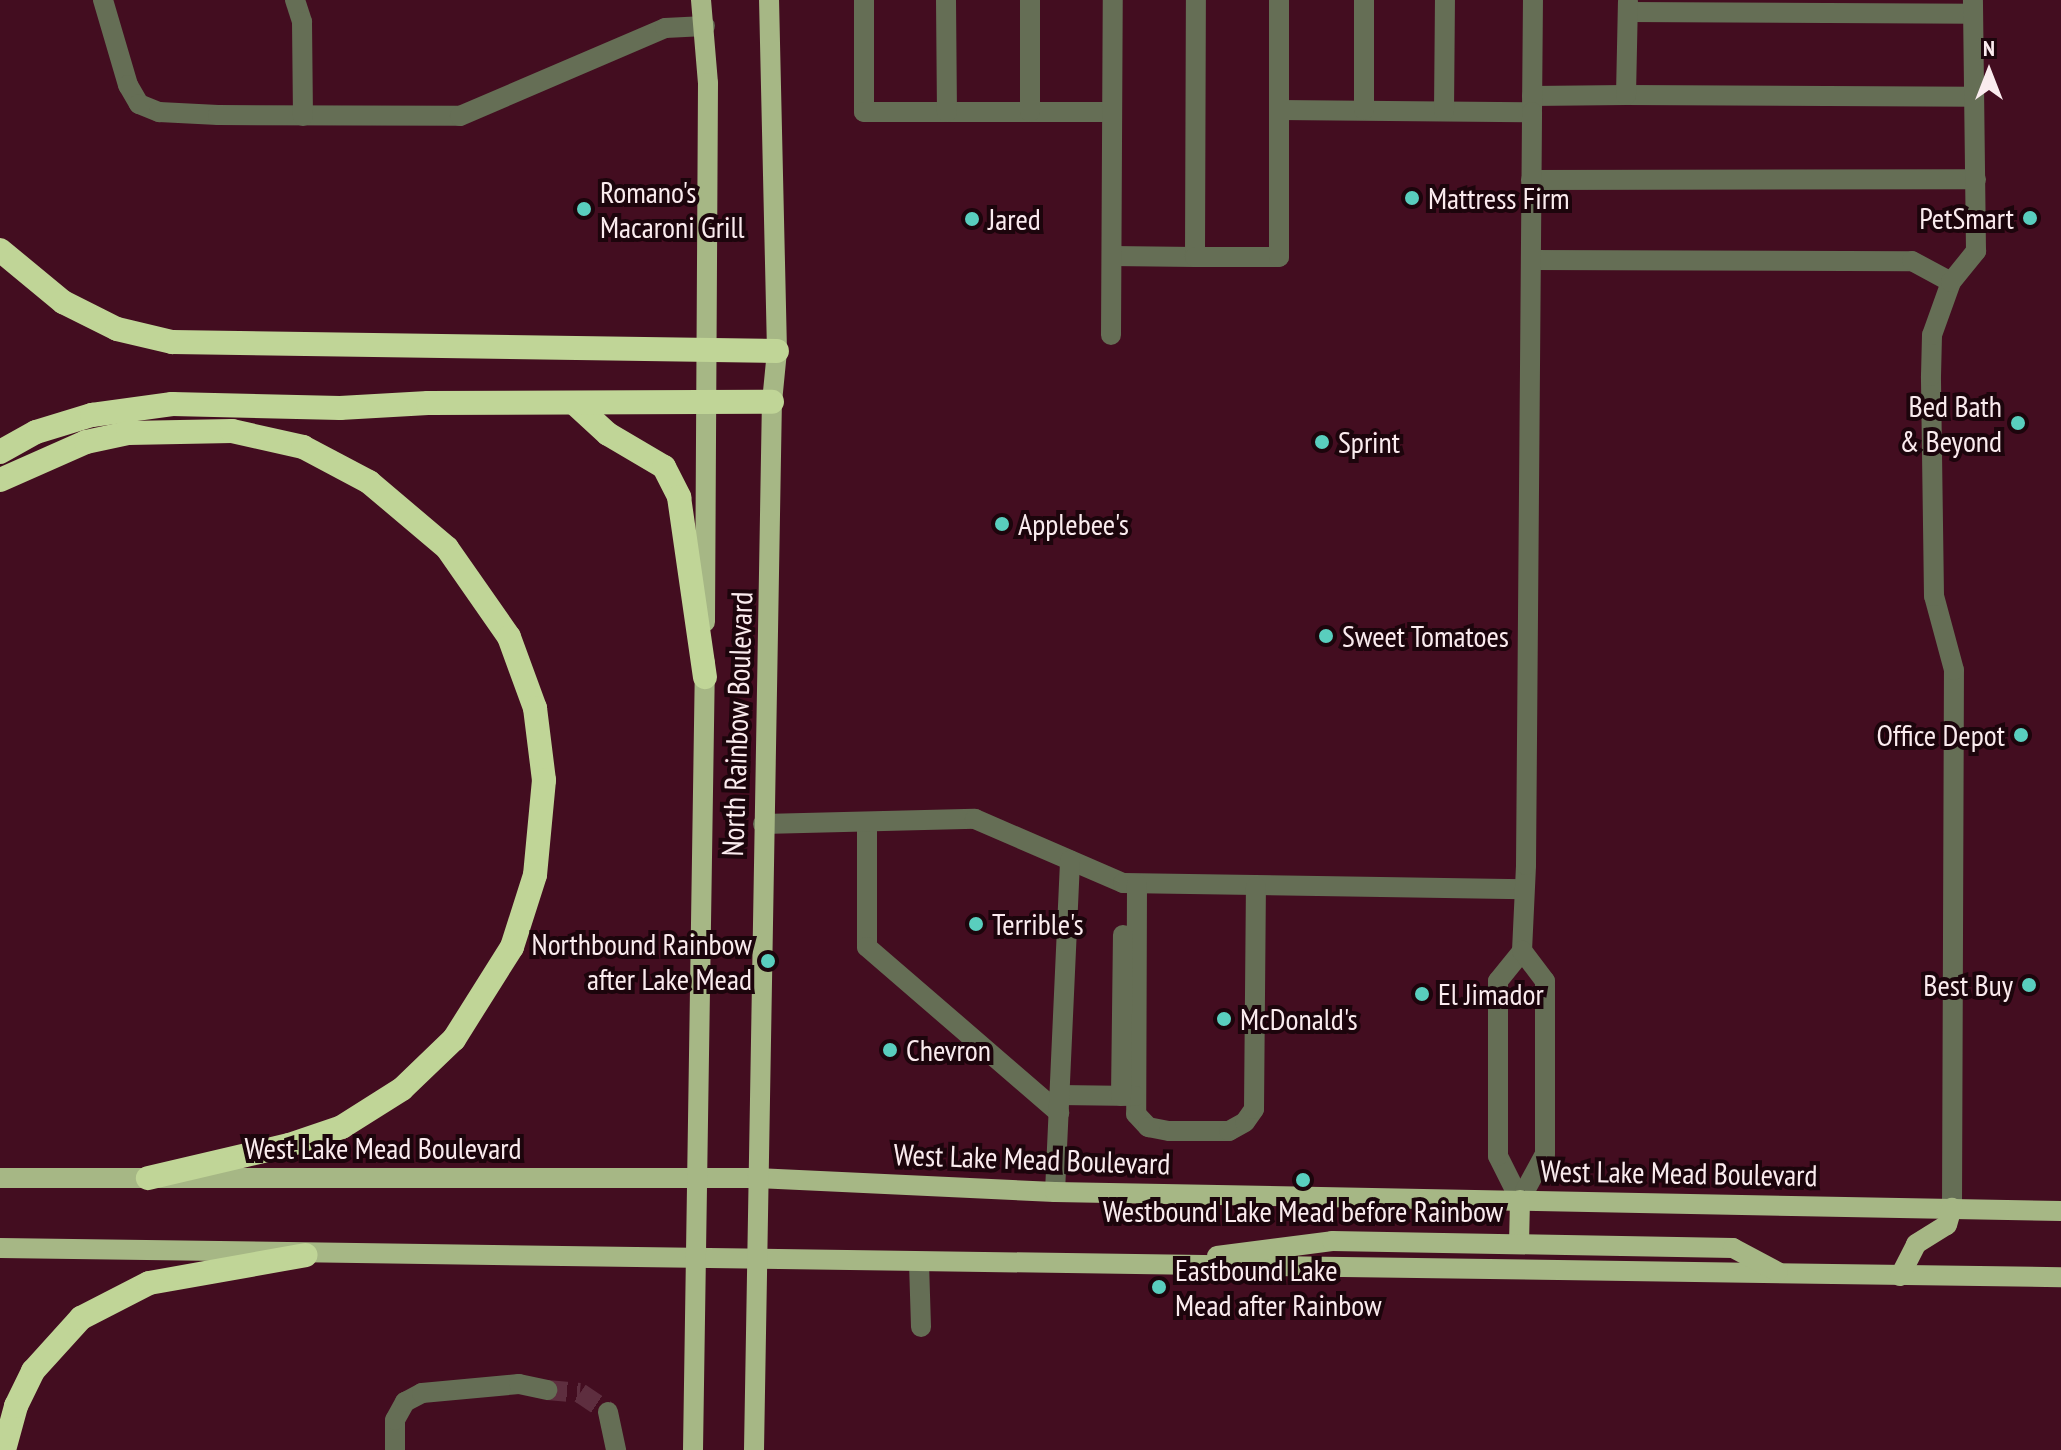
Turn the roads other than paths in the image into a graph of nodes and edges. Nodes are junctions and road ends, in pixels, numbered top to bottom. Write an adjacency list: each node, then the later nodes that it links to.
1 (103, 0): 26 (lane)
2 (295, 0): 26 (lane)
3 (701, 0): 16 (main road, North Rainbow Boulevard)
4 (769, 0): 36 (main road, North Rainbow Boulevard)
5 (864, 0): 23 (lane)
6 (946, 0): 23 (lane)
7 (1030, 0): 24 (lane)
8 (1113, 0): 25 (lane)
9 (1196, 0): 31 (lane)
10 (1279, 0): 20 (lane)
11 (1364, 0): 21 (lane)
12 (1445, 0): 22 (lane)
13 (1533, 0): 19 (lane)
14 (1628, 6): 15 (lane); 17 (lane)
15 (1973, 7): 18 (lane)
16 (705, 26): 26 (lane); 35 (main road, North Rainbow Boulevard)
17 (1626, 95): 18 (lane); 19 (lane)
18 (1973, 97): 27 (lane)
19 (1532, 104): 22 (lane); 28 (lane)
20 (1279, 110): 21 (lane); 31 (lane)
21 (1364, 110): 22 (lane)
22 (1444, 111)
23 (947, 112): 24 (lane)
24 (1030, 112): 25 (lane)
25 (1112, 112): 30 (lane)
26 (303, 116)
27 (1976, 179): 28 (lane); 33 (lane)
28 (1531, 180): 32 (lane)
29 (0, 250): 35 (highway)
30 (1112, 256): 31 (lane); 34 (lane)
31 (1195, 257)
32 (1531, 260): 33 (lane); 48 (lane)
33 (1951, 282): 58 (lane)
34 (1111, 335)
35 (705, 346): 36 (highway); 37 (main road, North Rainbow Boulevard)
36 (777, 351): 38 (main road, North Rainbow Boulevard)
37 (705, 400): 38 (highway); 39 (highway); 42 (main road, North Rainbow Boulevard)
38 (772, 402): 44 (main road, North Rainbow Boulevard)
39 (574, 403): 40 (highway); 42 (highway)
40 (0, 452)
41 (0, 480): 53 (highway)
42 (705, 677): 54 (main road, North Rainbow Boulevard)
43 (867, 823): 44 (lane); 45 (lane); 51 (lane)
44 (763, 824): 55 (main road, North Rainbow Boulevard)
45 (1070, 860): 46 (lane); 51 (lane)
46 (1130, 883): 47 (lane); 50 (lane)
47 (1256, 887): 48 (lane); 50 (lane)
48 (1524, 889): 49 (lane)
49 (1522, 951): 57 (lane); 57 (lane)
50 (1129, 1096): 51 (lane)
51 (1059, 1104): 56 (lane)
52 (0, 1178): 53 (main road, West Lake Mead Boulevard)
53 (148, 1178): 54 (main road, West Lake Mead Boulevard)
54 (695, 1178): 55 (main road, West Lake Mead Boulevard); 63 (main road, North Rainbow Boulevard)
55 (757, 1178): 56 (main road, West Lake Mead Boulevard); 64 (main road, North Rainbow Boulevard)
56 (1055, 1192): 57 (main road, West Lake Mead Boulevard)
57 (1520, 1200): 58 (main road, West Lake Mead Boulevard); 60 (main road)
58 (1952, 1208): 59 (main road, West Lake Mead Boulevard); 68 (main road)
59 (2061, 1211)
60 (1519, 1244): 66 (main road); 67 (main road)
61 (0, 1248): 62 (main road)
62 (306, 1255): 63 (main road); 73 (highway)
63 (692, 1256): 64 (main road); 76 (main road, North Rainbow Boulevard)
64 (755, 1256): 65 (main road); 77 (main road, North Rainbow Boulevard)
65 (919, 1263): 66 (main road); 70 (lane)
66 (1150, 1265): 67 (main road)
67 (1781, 1274): 68 (main road)
68 (1900, 1276): 69 (main road)
69 (2061, 1277)
70 (921, 1327)
71 (547, 1390): 74 (lane)
72 (608, 1412): 75 (lane)
73 (4, 1450)
74 (395, 1450)
75 (616, 1450)
76 (693, 1450)
77 (754, 1450)

